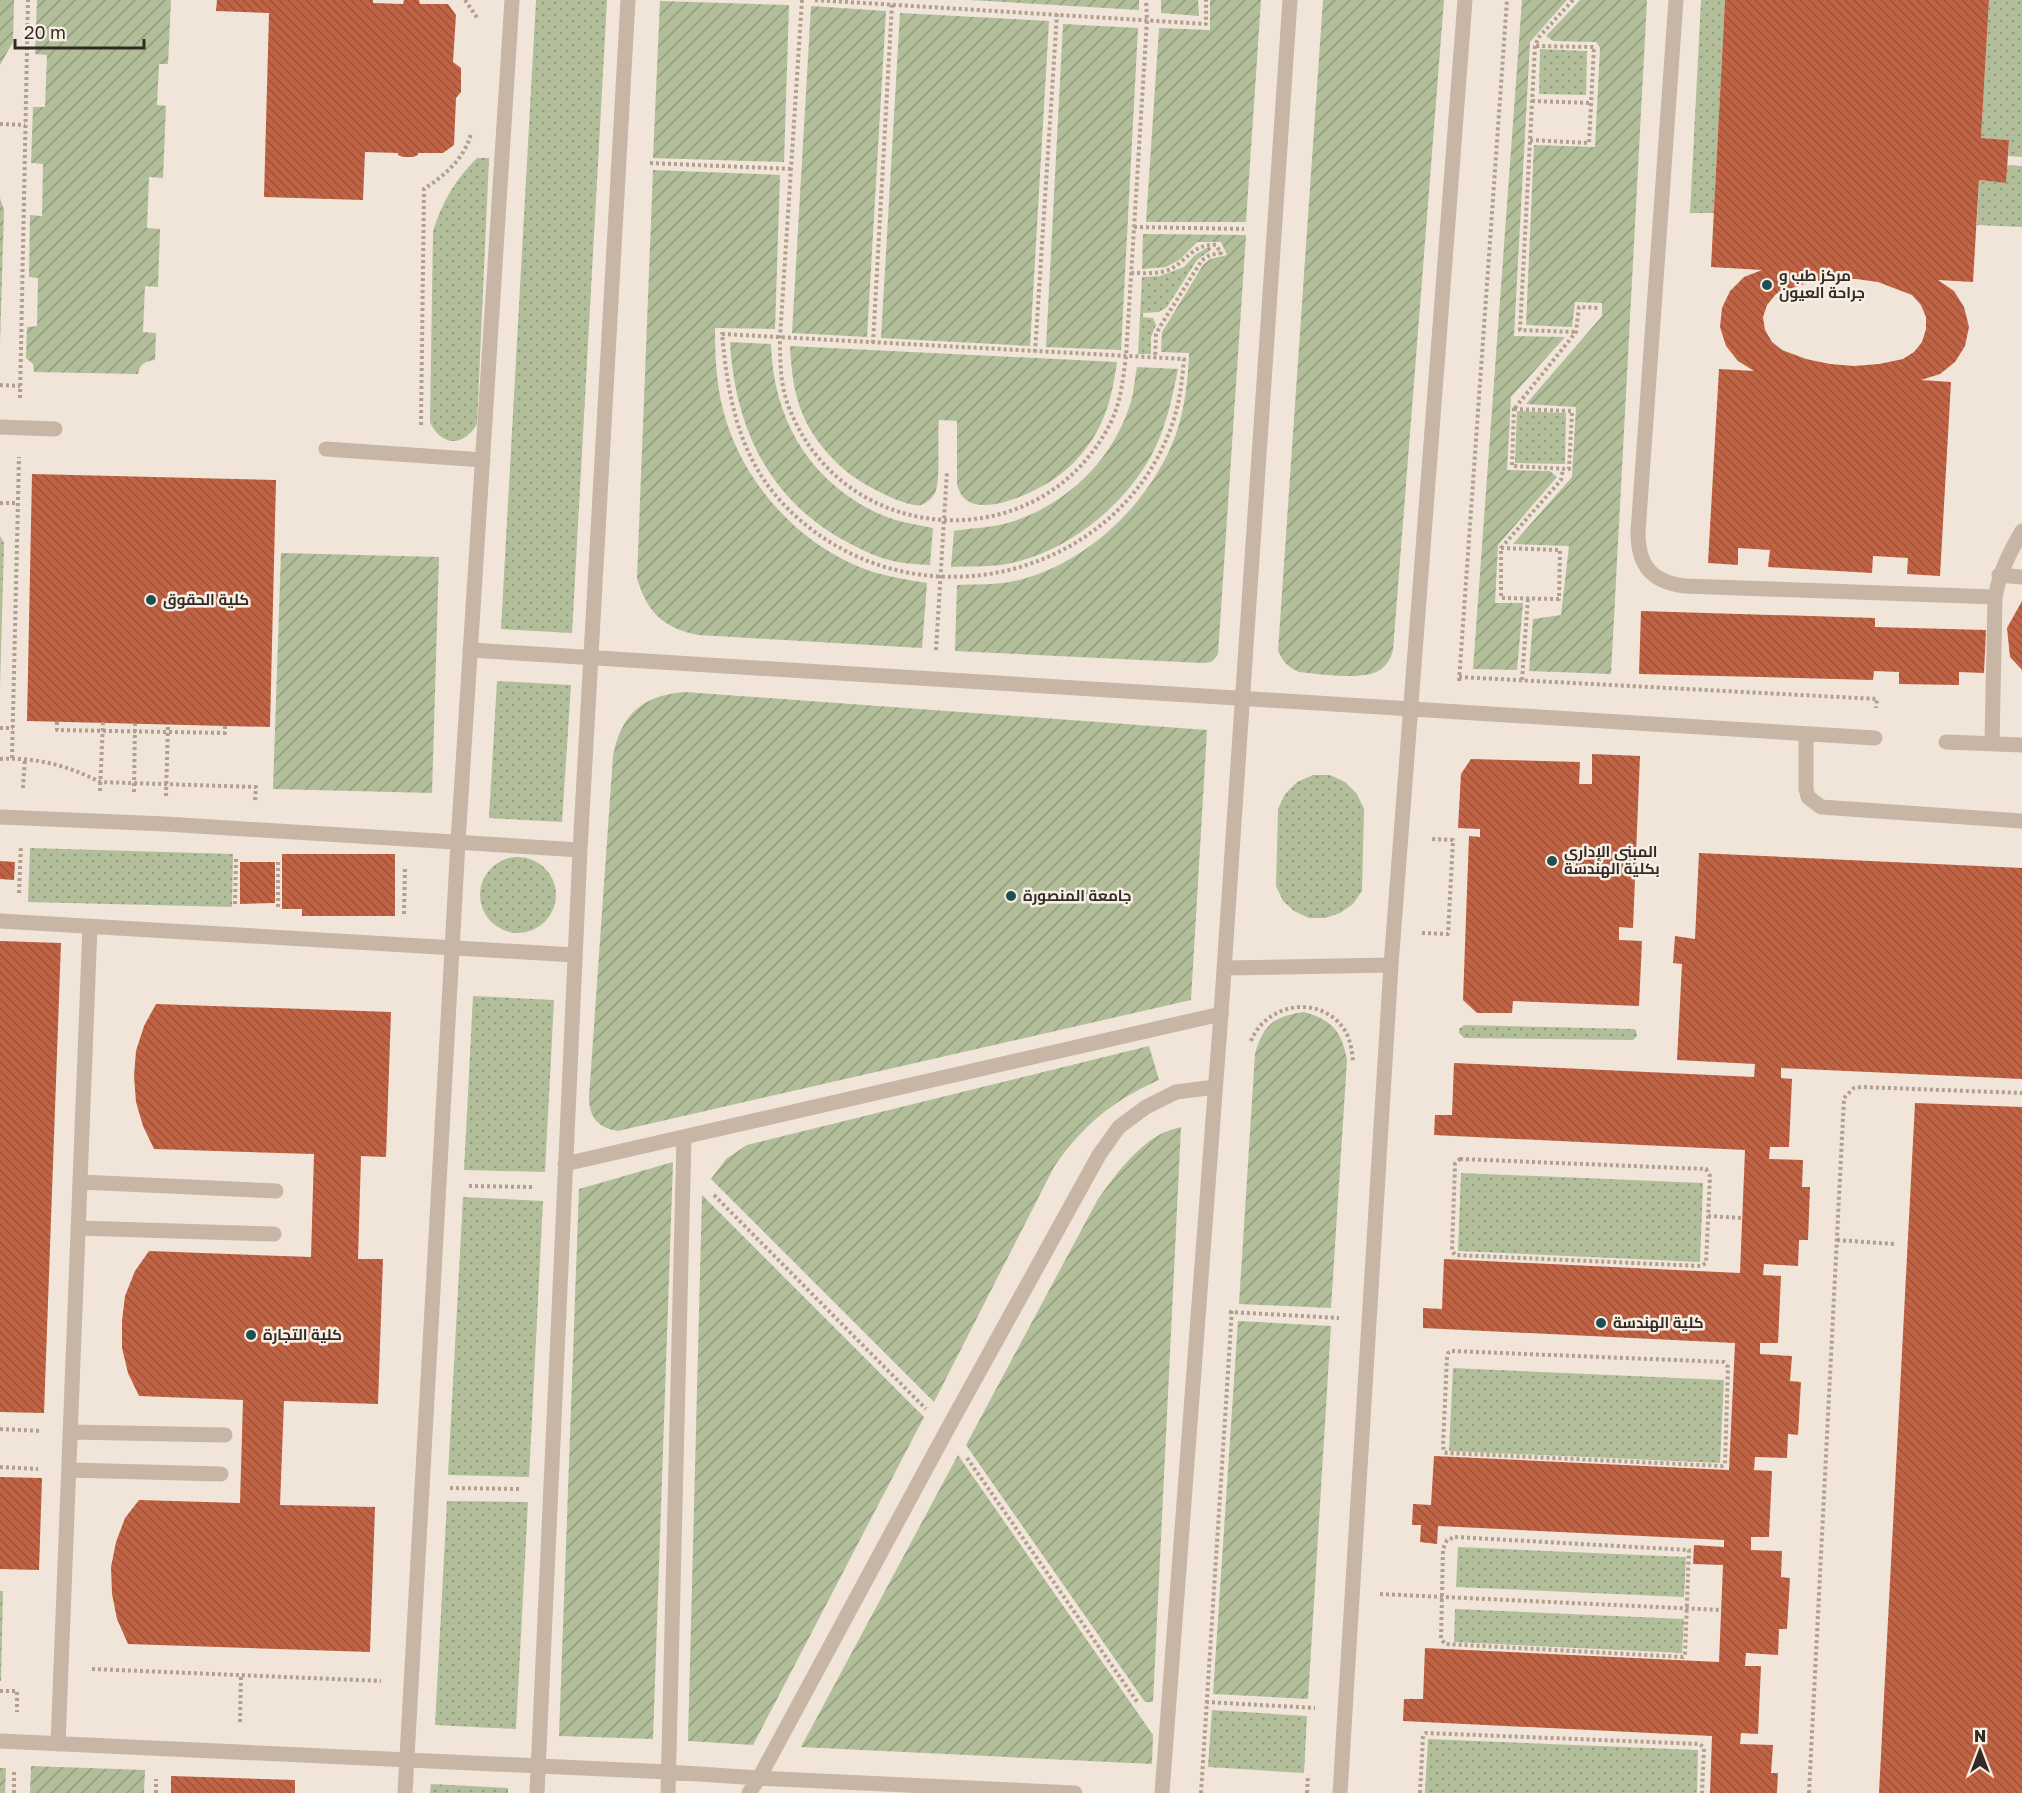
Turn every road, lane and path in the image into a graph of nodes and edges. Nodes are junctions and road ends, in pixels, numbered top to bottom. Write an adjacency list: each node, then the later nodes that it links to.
1 (28, 0): 22 (path)
2 (465, 0): 17 (path)
3 (512, 0): 45 (street)
4 (628, 0): 25 (street)
5 (802, 0): 26 (path)
6 (814, 0): 14 (path)
7 (1146, 0): 16 (path)
8 (1206, 0): 16 (path)
9 (1290, 0): 28 (street)
10 (1465, 0): 64 (street)
11 (1508, 0): 60 (path)
12 (1573, 0): 18 (path)
13 (1676, 0): 56 (street)
14 (892, 4): 15 (path); 33 (path)
15 (1057, 14): 16 (path); 34 (path)
16 (1147, 20): 27 (path)
17 (478, 28)
18 (1535, 46): 19 (path); 20 (path)
19 (1532, 100): 20 (path); 24 (path)
20 (1592, 103): 24 (path)
21 (0, 124): 22 (path)
22 (25, 125): 38 (path)
23 (472, 125): 44 (path)
24 (1530, 141): 31 (path)
25 (619, 162): 26 (path); 59 (street)
26 (791, 169): 32 (path)
27 (1134, 228): 28 (path); 29 (path)
28 (1275, 230): 63 (street)
29 (1131, 273): 35 (path); 36 (path)
30 (1599, 308): 31 (path)
31 (1576, 332): 39 (path)
32 (780, 337): 33 (path); 50 (path); 54 (path)
33 (873, 343): 34 (path)
34 (1035, 352): 35 (path)
35 (1126, 356): 36 (path); 50 (path)
36 (1155, 358): 54 (path)
37 (0, 385): 38 (path)
38 (20, 386): 41 (path)
39 (1514, 409): 46 (path); 46 (path)
40 (0, 426): 41 (street)
41 (20, 427): 42 (street); 49 (path)
42 (55, 429)
43 (326, 448): 44 (street)
44 (421, 456): 45 (street)
45 (483, 460): 58 (street)
46 (1563, 468): 52 (path)
47 (948, 471): 50 (path)
48 (0, 503): 49 (path)
49 (18, 503): 72 (path)
50 (944, 520): 54 (path)
51 (2022, 531): 53 (street)
52 (1501, 548): 57 (path); 57 (path)
53 (1999, 576): 55 (street); 56 (street)
54 (941, 577): 61 (path)
55 (2022, 577)
56 (1995, 597): 77 (street)
57 (1528, 598): 62 (path)
58 (470, 650): 59 (street); 88 (street)
59 (591, 658): 61 (street); 89 (street)
60 (1459, 677): 62 (path); 65 (path)
61 (935, 680): 63 (street)
62 (1522, 680): 75 (path)
63 (1243, 699): 64 (street); 98 (street)
64 (1410, 710): 65 (street); 87 (street)
65 (1456, 712): 74 (street)
66 (57, 722): 73 (path, bridge)
67 (103, 722): 81 (path)
68 (135, 724): 73 (path, bridge)
69 (168, 724): 82 (path)
70 (225, 725): 73 (path, bridge)
71 (0, 728): 72 (path)
72 (13, 728): 79 (path)
73 (135, 732): 80 (path, bridge)
74 (1806, 734): 75 (street); 84 (street)
75 (1875, 738)
76 (1946, 742): 77 (street)
77 (1992, 744): 78 (street)
78 (2022, 745)
79 (12, 758)
80 (135, 769)
81 (101, 770)
82 (167, 772)
83 (0, 817): 85 (street)
84 (2022, 821)
85 (237, 829): 86 (street); 93 (path)
86 (278, 831): 88 (street); 94 (path)
87 (1400, 838): 92 (street); 92 (path)
88 (458, 842): 89 (street); 95 (street)
89 (580, 850): 96 (street)
90 (0, 921): 91 (street)
91 (90, 926): 93 (street); 106 (street)
92 (1393, 932): 97 (street)
93 (235, 935): 94 (street)
94 (277, 938): 95 (street)
95 (452, 948): 96 (street); 107 (street)
96 (575, 955): 105 (street)
97 (1391, 965): 98 (street); 120 (street)
98 (1224, 968): 99 (street)
99 (1221, 1014): 102 (street); 104 (street)
100 (1250, 1046): 101 (path)
101 (1352, 1072)
102 (1215, 1088): 117 (street); 151 (street)
103 (2022, 1093): 114 (path)
104 (684, 1137): 105 (street); 149 (street)
105 (565, 1164): 108 (street)
106 (80, 1182): 109 (street); 112 (street)
107 (438, 1185): 108 (path); 129 (street)
108 (564, 1187): 130 (street)
109 (276, 1191)
110 (1708, 1216): 110 (path); 111 (path)
111 (1742, 1218)
112 (78, 1228): 113 (street); 124 (street)
113 (274, 1234)
114 (1836, 1240): 115 (path); 163 (path)
115 (1894, 1244)
116 (1233, 1300): 118 (path)
117 (1199, 1311): 118 (path); 139 (street)
118 (1232, 1312): 119 (path); 140 (path)
119 (1337, 1318): 120 (path); 121 (path)
120 (1369, 1319): 131 (street)
121 (1336, 1330)
122 (1729, 1414): 122 (path)
123 (0, 1429): 124 (path)
124 (70, 1432): 125 (street); 127 (street)
125 (225, 1436)
126 (0, 1467): 127 (path)
127 (69, 1470): 128 (street); 135 (street)
128 (220, 1474)
129 (423, 1488): 130 (path); 137 (street)
130 (550, 1490): 148 (street)
131 (1353, 1592): 132 (path); 142 (street)
132 (1442, 1597): 133 (path); 133 (path); 133 (path)
133 (1687, 1609): 134 (path)
134 (1721, 1610)
135 (61, 1668): 136 (path); 145 (street)
136 (241, 1675): 137 (path); 146 (path)
137 (411, 1682): 147 (street)
138 (1313, 1696): 141 (path)
139 (1169, 1700): 140 (path); 157 (street)
140 (1207, 1702): 141 (path); 158 (path)
141 (1312, 1708): 142 (path); 143 (path)
142 (1345, 1710): 160 (street)
143 (1311, 1719)
144 (0, 1742): 145 (street)
145 (58, 1744): 146 (street)
146 (239, 1752): 147 (street)
147 (407, 1761): 148 (street); 152 (street)
148 (538, 1766): 149 (street); 153 (street)
149 (668, 1772): 151 (street); 154 (street)
150 (1308, 1772): 159 (path)
151 (759, 1778): 155 (street); 156 (street)
152 (405, 1793)
153 (537, 1793)
154 (668, 1793)
155 (749, 1793)
156 (1075, 1793)
157 (1162, 1793)
158 (1201, 1793)
159 (1307, 1793)
160 (1340, 1793)
161 (1420, 1793): 162 (path)
162 (1702, 1793)
163 (1809, 1793)

